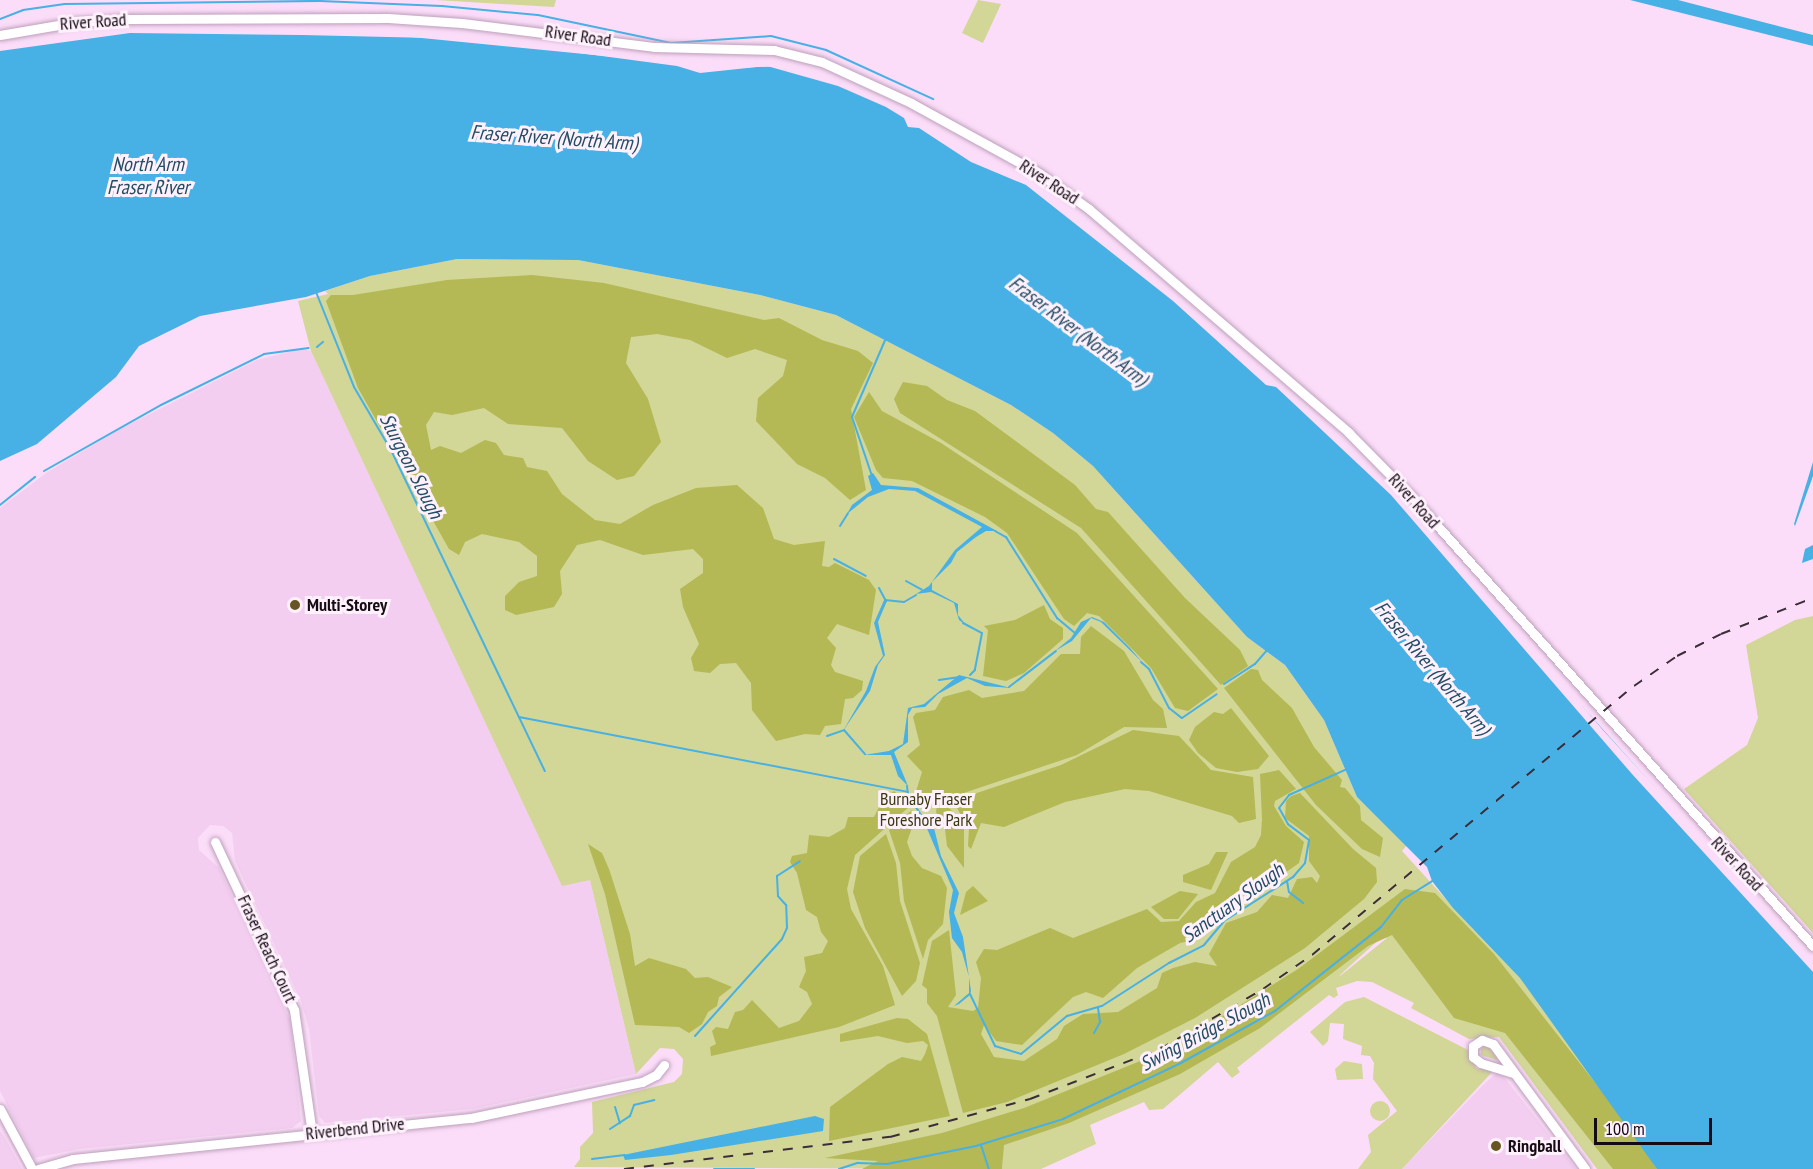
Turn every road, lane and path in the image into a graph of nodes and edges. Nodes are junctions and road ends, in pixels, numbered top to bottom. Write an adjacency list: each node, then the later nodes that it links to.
1 (0, 35): 3 (street, River Road)
2 (215, 842): 7 (street, Fraser Reach Court)
3 (1813, 946)
4 (664, 1065): 7 (street, Riverbend Drive)
5 (1513, 1073): 5 (street); 10 (street)
6 (1, 1113): 8 (street)
7 (312, 1133): 9 (street, Riverbend Drive)
8 (32, 1169)
9 (38, 1169)
10 (1585, 1169)

